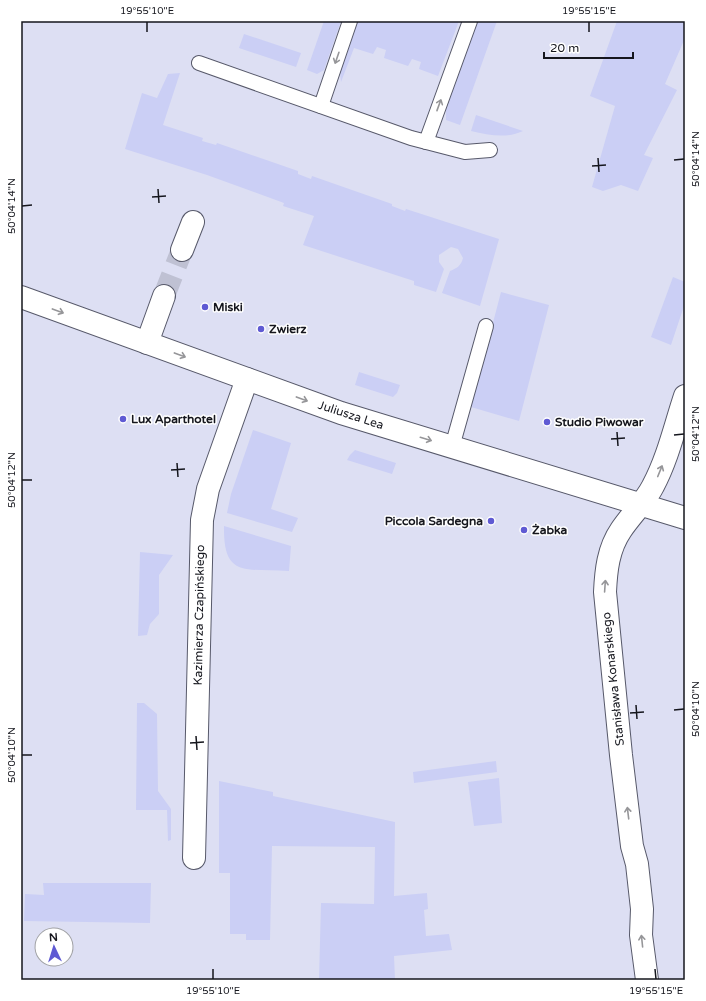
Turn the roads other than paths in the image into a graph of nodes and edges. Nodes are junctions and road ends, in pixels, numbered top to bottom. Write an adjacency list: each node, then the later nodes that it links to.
1 (350, 21): 4 (lane, one-way to 4)
2 (470, 21): 5 (lane, one-way to 2)
3 (199, 63): 4 (lane)
4 (321, 106): 5 (lane)
5 (426, 142): 6 (lane)
6 (490, 150)
7 (193, 222): 8 (street)
8 (182, 250)
9 (164, 296): 12 (street)
10 (21, 297): 12 (street, Juliusza Lea, one-way to 12)
11 (486, 326): 15 (lane)
12 (146, 343): 13 (street, Juliusza Lea, one-way to 13)
13 (247, 379): 15 (street, Juliusza Lea, one-way to 15); 18 (street, Kazimierza Czapińskiego)
14 (685, 396): 16 (street, Stanisława Konarskiego, one-way to 14)
15 (452, 447): 16 (street, Juliusza Lea)
16 (640, 504): 17 (street, Juliusza Lea); 19 (street, Stanisława Konarskiego, one-way to 16)
17 (685, 518)
18 (194, 858)
19 (646, 980)

